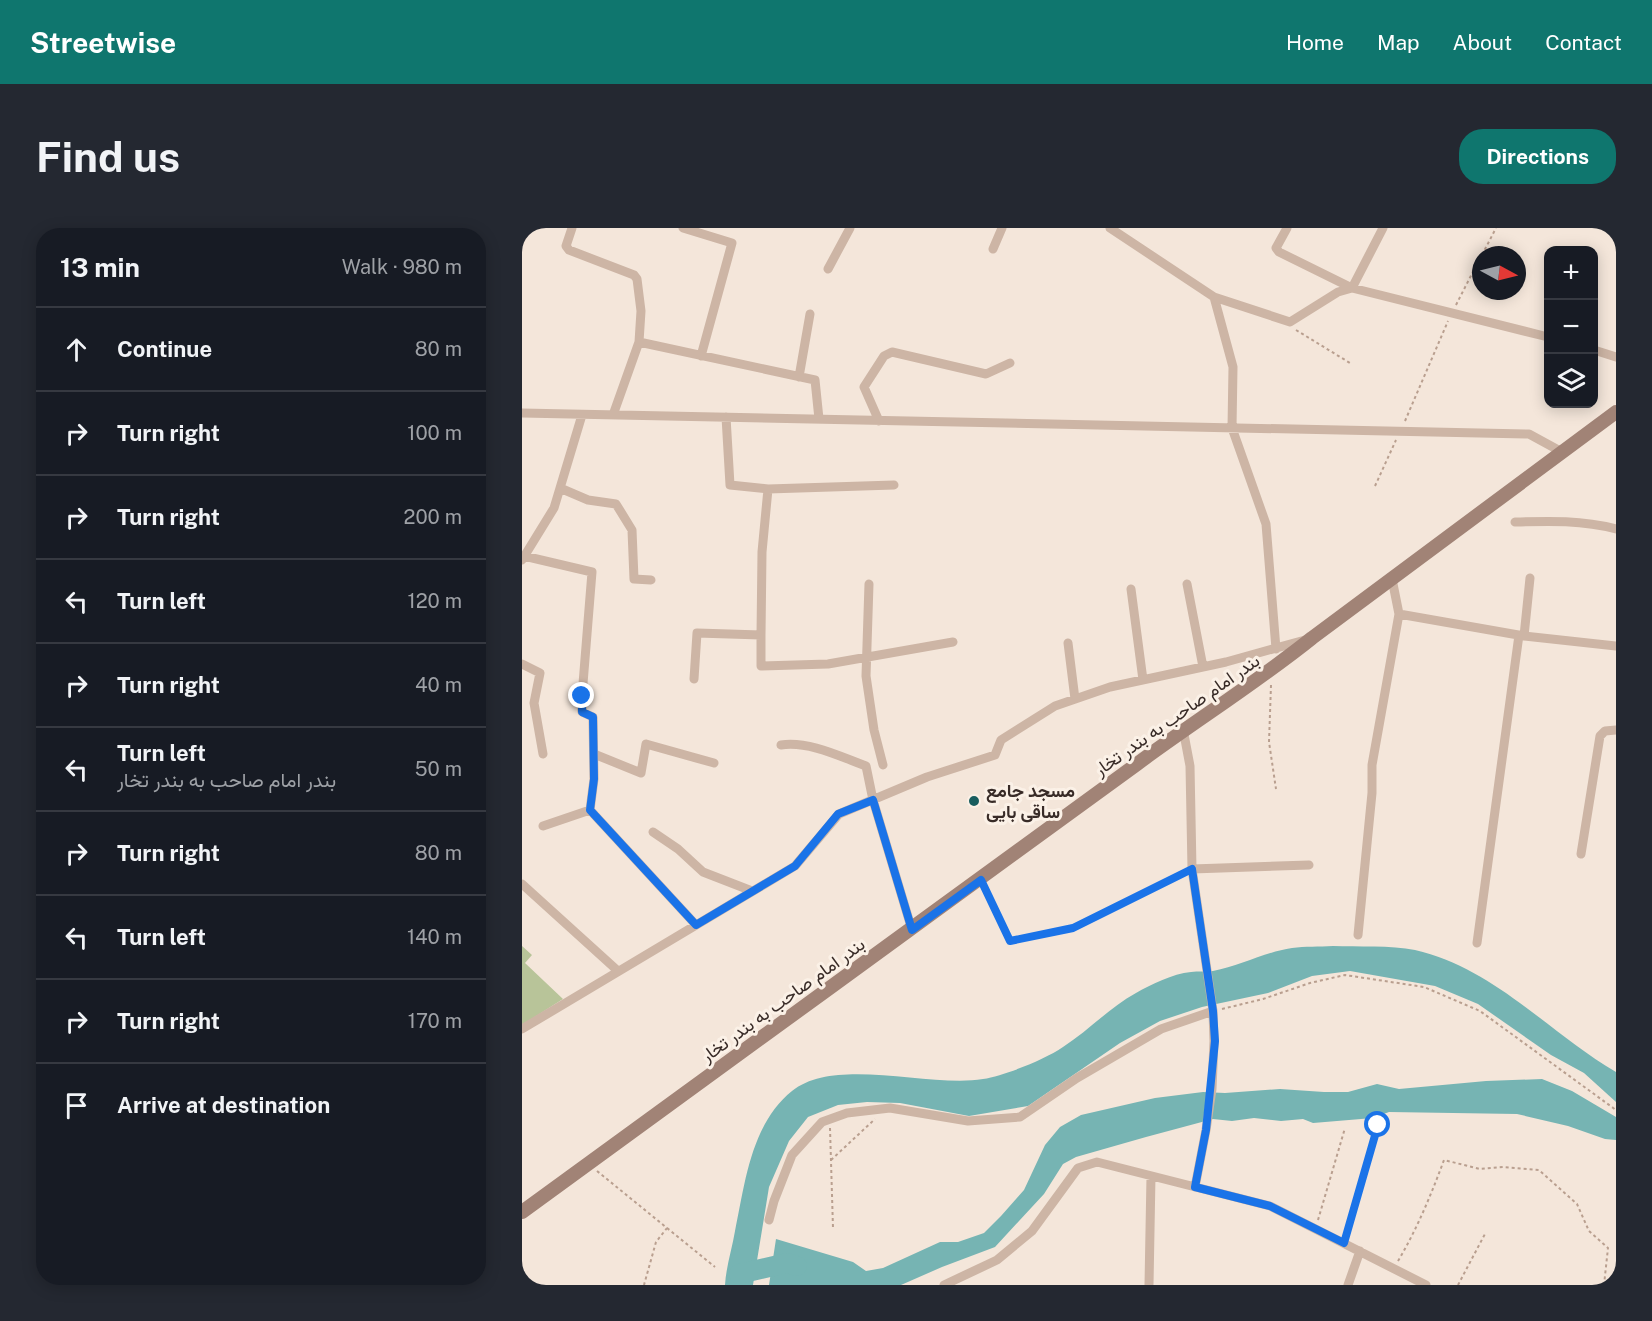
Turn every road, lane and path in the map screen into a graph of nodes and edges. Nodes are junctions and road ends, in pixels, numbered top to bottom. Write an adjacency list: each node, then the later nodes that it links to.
1 (572, 228): 19 (street)
2 (683, 228): 21 (street)
3 (850, 228): 11 (street)
4 (1002, 228): 10 (street)
5 (1110, 228): 14 (street)
6 (1287, 228): 13 (street)
7 (1383, 228): 13 (street)
8 (1496, 228): 9 (path)
9 (1486, 246)
10 (993, 249)
11 (828, 269)
12 (1472, 274): 16 (path)
13 (1352, 288): 16 (street); 17 (street)
14 (1214, 297): 17 (street); 33 (street)
15 (810, 314): 25 (street)
16 (1452, 314): 18 (street); 34 (path)
17 (1290, 322): 24 (path)
18 (1544, 336)
19 (639, 342): 21 (street); 29 (street)
20 (1598, 352): 22 (street)
21 (701, 356): 25 (street)
22 (1616, 357)
23 (1010, 363): 32 (street)
24 (1350, 363)
25 (799, 377): 31 (street)
26 (1616, 412): 35 (main road, بندر امام صاحب به بندر تخار)
27 (522, 413): 28 (street)
28 (582, 415): 29 (street); 38 (street)
29 (613, 415): 30 (street)
30 (726, 417): 31 (street); 39 (street)
31 (819, 419): 32 (street)
32 (879, 421): 33 (street)
33 (1232, 428): 34 (street); 56 (street)
34 (1400, 431): 35 (street); 37 (path)
35 (1562, 452): 44 (main road, بندر امام صاحب به بندر تخار)
36 (894, 485): 39 (street)
37 (1376, 486)
38 (560, 488): 42 (street); 45 (street)
39 (768, 489): 50 (street)
40 (1515, 522): 41 (street)
41 (1616, 529)
42 (523, 558): 68 (street)
43 (1530, 578): 51 (street)
44 (1392, 579): 49 (street); 52 (main road, بندر امام صاحب به بندر تخار)
45 (651, 580)
46 (869, 584): 57 (street)
47 (1186, 584): 59 (street)
48 (1131, 589): 62 (street)
49 (1399, 614): 51 (street); 84 (street)
50 (761, 635): 57 (street); 61 (street)
51 (1521, 635): 55 (street); 85 (street)
52 (1312, 638): 56 (street); 60 (main road, بندر امام صاحب به بندر تخار)
53 (953, 642): 57 (street)
54 (1068, 643): 63 (street)
55 (1616, 646)
56 (1276, 649): 59 (street)
57 (866, 657): 70 (street)
58 (522, 664): 67 (street)
59 (1203, 667): 62 (street)
60 (1268, 673): 64 (main road, بندر امام صاحب به بندر تخار); 71 (path)
61 (694, 679)
62 (1143, 680): 63 (street)
63 (1075, 699): 72 (street)
64 (1184, 729): 78 (street); 79 (main road, بندر امام صاحب به بندر تخار)
65 (1616, 730): 76 (street)
66 (781, 745): 72 (street)
67 (543, 754)
68 (594, 754): 69 (street); 73 (street)
69 (714, 763)
70 (883, 765)
71 (1276, 789)
72 (873, 800): 81 (street); 83 (street)
73 (590, 810): 74 (street); 82 (street)
74 (543, 826)
75 (653, 832): 81 (street)
76 (1581, 854)
77 (1309, 865): 78 (street)
78 (1192, 869): 79 (lane); 87 (street)
79 (981, 880): 83 (main road, بندر امام صاحب به بندر تخار)
80 (522, 884): 86 (street)
81 (752, 891): 82 (street)
82 (696, 925): 86 (street)
83 (912, 930): 95 (main road, بندر امام صاحب به بندر تخار)
84 (1358, 934)
85 (1477, 943)
86 (618, 971): 88 (street)
87 (1213, 1011): 89 (street); 90 (path); 97 (street)
88 (522, 1029)
89 (886, 1109): 91 (street); 94 (path)
90 (1616, 1110)
91 (830, 1119): 94 (path); 99 (street)
92 (1378, 1125): 104 (path)
93 (1345, 1128): 102 (path)
94 (831, 1160): 101 (path)
95 (589, 1162): 98 (main road, بندر امام صاحب به بندر تخار); 100 (path)
96 (1151, 1176): 97 (street); 109 (street); 110 (street)
97 (1195, 1187): 102 (street)
98 (522, 1212)
99 (769, 1220)
100 (667, 1228): 106 (path); 108 (path)
101 (833, 1228)
102 (1315, 1229): 104 (street)
103 (1486, 1232): 113 (path)
104 (1344, 1243): 105 (street)
105 (1360, 1251): 107 (street); 111 (street)
106 (715, 1267)
107 (1393, 1268): 112 (street); 114 (path)
108 (644, 1285)
109 (944, 1285)
110 (1149, 1285)
111 (1348, 1285)
112 (1426, 1285)
113 (1458, 1285)
114 (1604, 1285)

